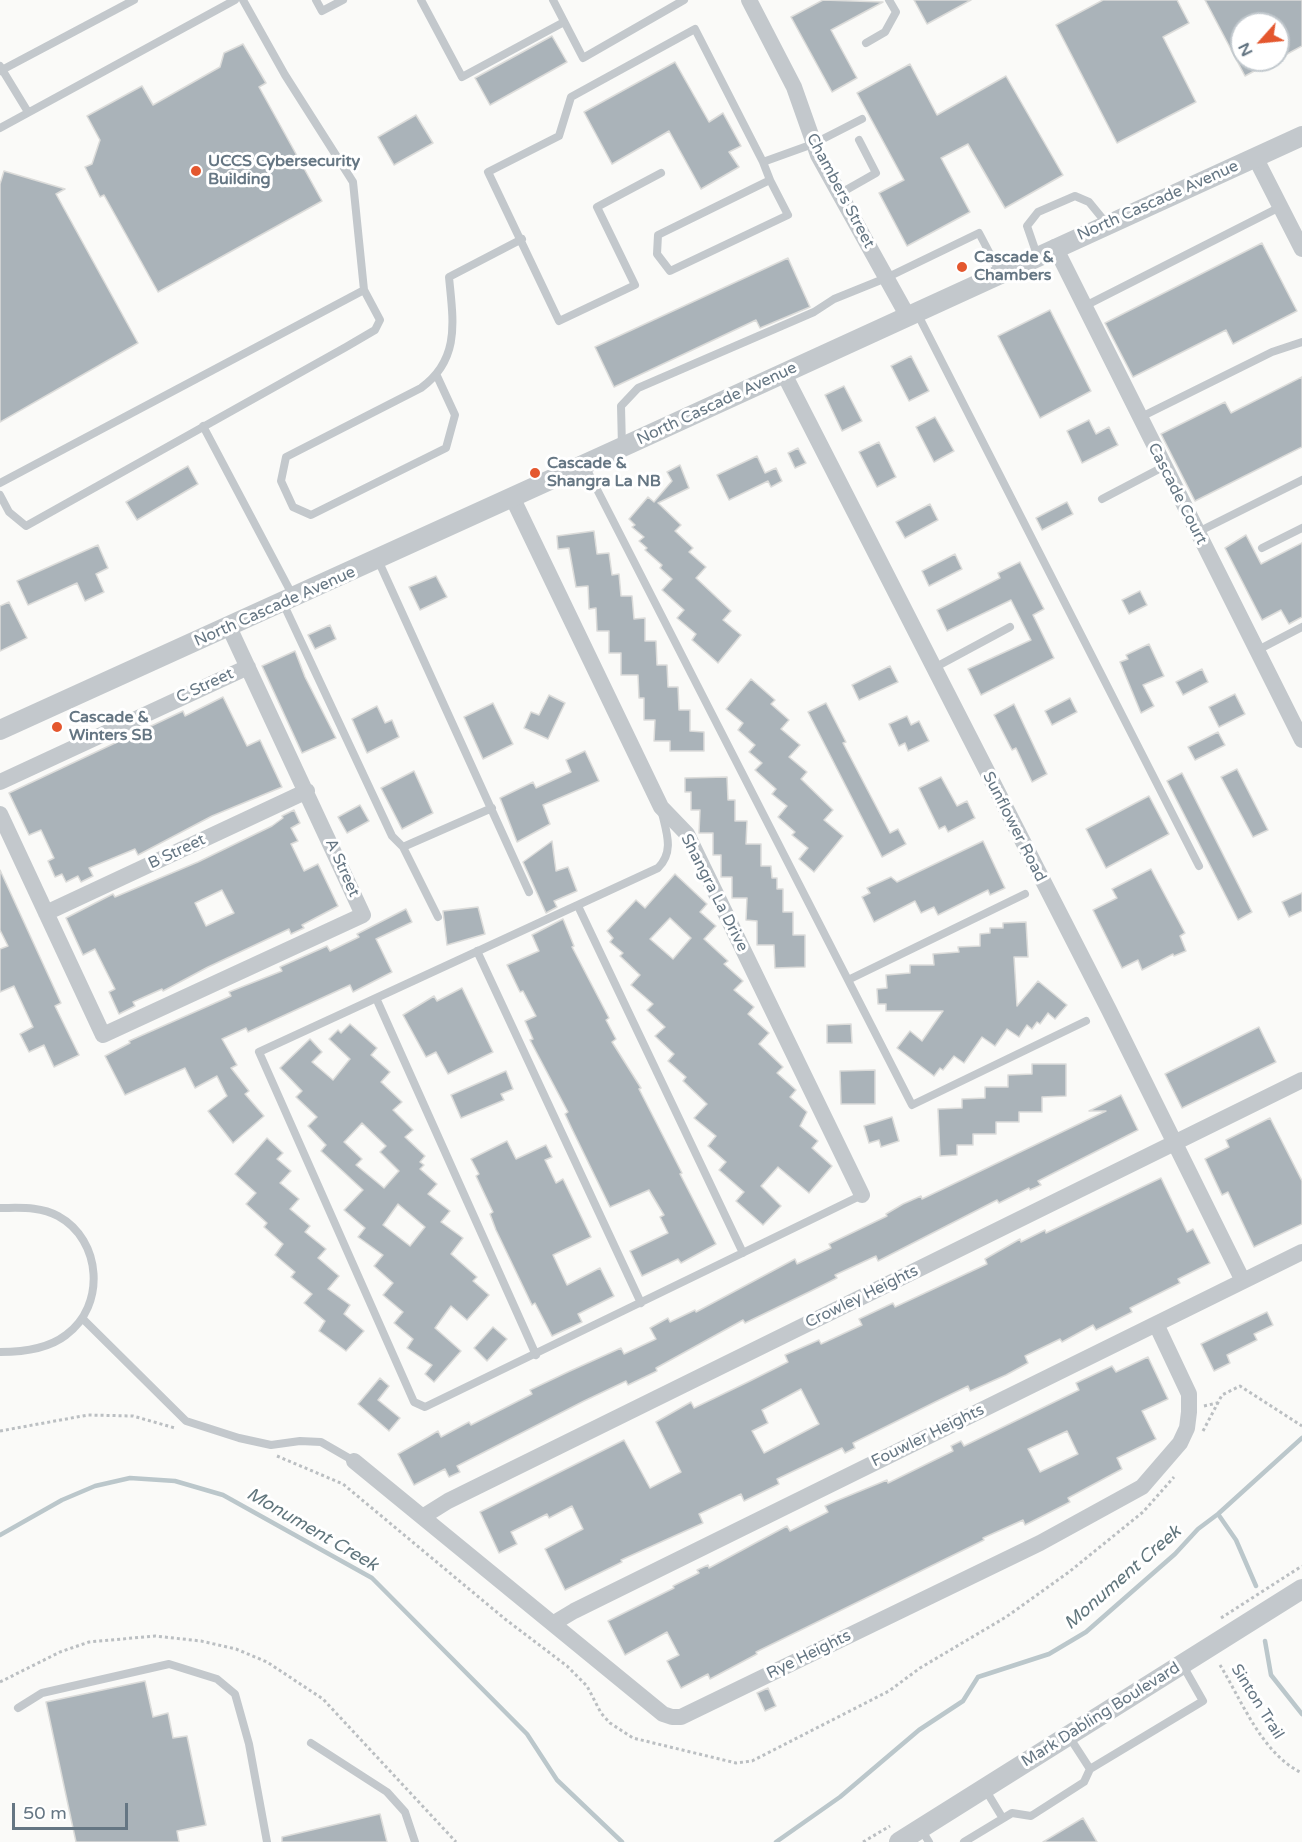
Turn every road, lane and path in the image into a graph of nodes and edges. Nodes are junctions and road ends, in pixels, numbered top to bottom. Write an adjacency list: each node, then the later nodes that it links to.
1 (134, 0): 13 (lane)
2 (235, 0): 14 (lane)
3 (243, 0): 33 (lane)
4 (316, 0): 5 (lane)
5 (343, 0)
6 (421, 0): 11 (lane)
7 (553, 0): 11 (lane)
8 (684, 0): 11 (lane)
9 (889, 0): 12 (lane)
10 (752, 1): 19 (street, Chambers Street)
11 (564, 22)
12 (866, 43)
13 (1, 69): 14 (lane)
14 (27, 112): 16 (lane)
15 (862, 119): 19 (lane)
16 (0, 128)
17 (1302, 136): 20 (street, North Cascade Avenue)
18 (859, 140): 24 (lane)
19 (813, 144): 21 (lane); 24 (street, Chambers Street)
20 (1255, 157): 25 (street); 26 (street, North Cascade Avenue)
21 (763, 162): 23 (lane); 27 (lane)
22 (661, 174): 27 (lane)
23 (770, 180): 23 (lane)
24 (839, 194): 32 (street, Chambers Street)
25 (1280, 207): 29 (street); 34 (lane)
26 (1107, 224): 28 (street, North Cascade Avenue); 30 (lane)
27 (522, 239): 38 (lane)
28 (1055, 247): 30 (street, North Cascade Avenue); 34 (street, Cascade Court)
29 (1302, 249)
30 (1036, 255): 31 (street, North Cascade Avenue)
31 (999, 273): 32 (lane); 35 (street, North Cascade Avenue)
32 (886, 278): 35 (street, Chambers Street); 41 (lane)
33 (364, 290): 40 (lane); 45 (lane)
34 (1083, 307): 39 (street, Cascade Court)
35 (912, 313): 37 (street, North Cascade Avenue); 68 (lane)
36 (1302, 342): 39 (lane)
37 (784, 374): 41 (street, North Cascade Avenue); 59 (street, Sunflower Road)
38 (437, 376): 38 (lane)
39 (1138, 418): 43 (street, Cascade Court)
40 (203, 426): 46 (lane); 53 (lane)
41 (622, 448): 42 (street, North Cascade Avenue)
42 (585, 466): 47 (street, North Cascade Avenue); 75 (lane)
43 (1163, 467): 48 (lane); 50 (street, Cascade Court)
44 (1302, 480): 50 (lane)
45 (0, 483)
46 (0, 495)
47 (513, 499): 52 (street, North Cascade Avenue); 64 (street, Shangra La Drive)
48 (1102, 499)
49 (1302, 528): 51 (lane)
50 (1196, 533): 57 (street, Cascade Court)
51 (1262, 548)
52 (378, 560): 53 (street, North Cascade Avenue); 65 (lane)
53 (288, 601): 54 (street, North Cascade Avenue); 67 (lane)
54 (229, 627): 58 (street, A Street); 60 (street, North Cascade Avenue)
55 (1010, 627): 59 (lane)
56 (1302, 627): 57 (lane)
57 (1256, 651): 61 (street, Cascade Court)
58 (248, 667): 62 (street, C Street); 63 (street, A Street)
59 (933, 668): 79 (street, Sunflower Road)
60 (0, 730)
61 (1302, 741)
62 (0, 782)
63 (307, 791): 72 (street, B Street); 72 (street, A Street)
64 (661, 807): 71 (lane); 80 (street, Shangra La Drive)
65 (492, 808): 67 (lane); 69 (lane)
66 (0, 814): 72 (street)
67 (403, 847): 73 (lane)
68 (1199, 866)
69 (530, 892)
70 (1025, 894): 75 (lane)
71 (578, 906): 74 (lane); 83 (lane)
72 (46, 913)
73 (438, 917)
74 (477, 951): 76 (lane); 85 (lane)
75 (848, 980): 77 (lane)
76 (376, 998): 89 (lane); 89 (lane)
77 (1086, 1021)
78 (1300, 1085): 79 (street, Crowley Heights)
79 (1174, 1143): 84 (street, Sunflower Road); 93 (street, Crowley Heights)
80 (862, 1195): 83 (lane)
81 (0, 1208): 86 (lane)
82 (1302, 1252): 84 (street, Fouwler Heights)
83 (743, 1254): 85 (lane)
84 (1243, 1281): 87 (street, Fouwler Heights)
85 (640, 1303): 89 (lane)
86 (83, 1319): 88 (lane); 92 (lane)
87 (1156, 1324): 97 (street, Fouwler Heights); 97 (street, Rye Heights)
88 (0, 1352)
89 (536, 1355)
90 (1246, 1389): 91 (path)
91 (1302, 1426)
92 (354, 1461): 93 (street, Rye Heights)
93 (424, 1516): 97 (street, Rye Heights)
94 (1302, 1566): 96 (path)
95 (1302, 1589): 98 (street, Mark Dabling Boulevard)
96 (1216, 1621)
97 (554, 1623)
98 (1182, 1664): 101 (street, Mark Dabling Boulevard); 103 (lane)
99 (1220, 1665): 104 (path, Sinton Trail)
100 (18, 1708): 108 (lane)
101 (1068, 1735): 103 (lane); 105 (street, Mark Dabling Boulevard)
102 (311, 1743): 109 (lane)
103 (1090, 1769): 106 (lane)
104 (1302, 1773)
105 (985, 1789): 106 (lane); 107 (street, Mark Dabling Boulevard)
106 (1002, 1817): 111 (lane)
107 (925, 1835): 110 (street, Mark Dabling Boulevard)
108 (267, 1842)
109 (415, 1842)
110 (899, 1842)
111 (964, 1842)

